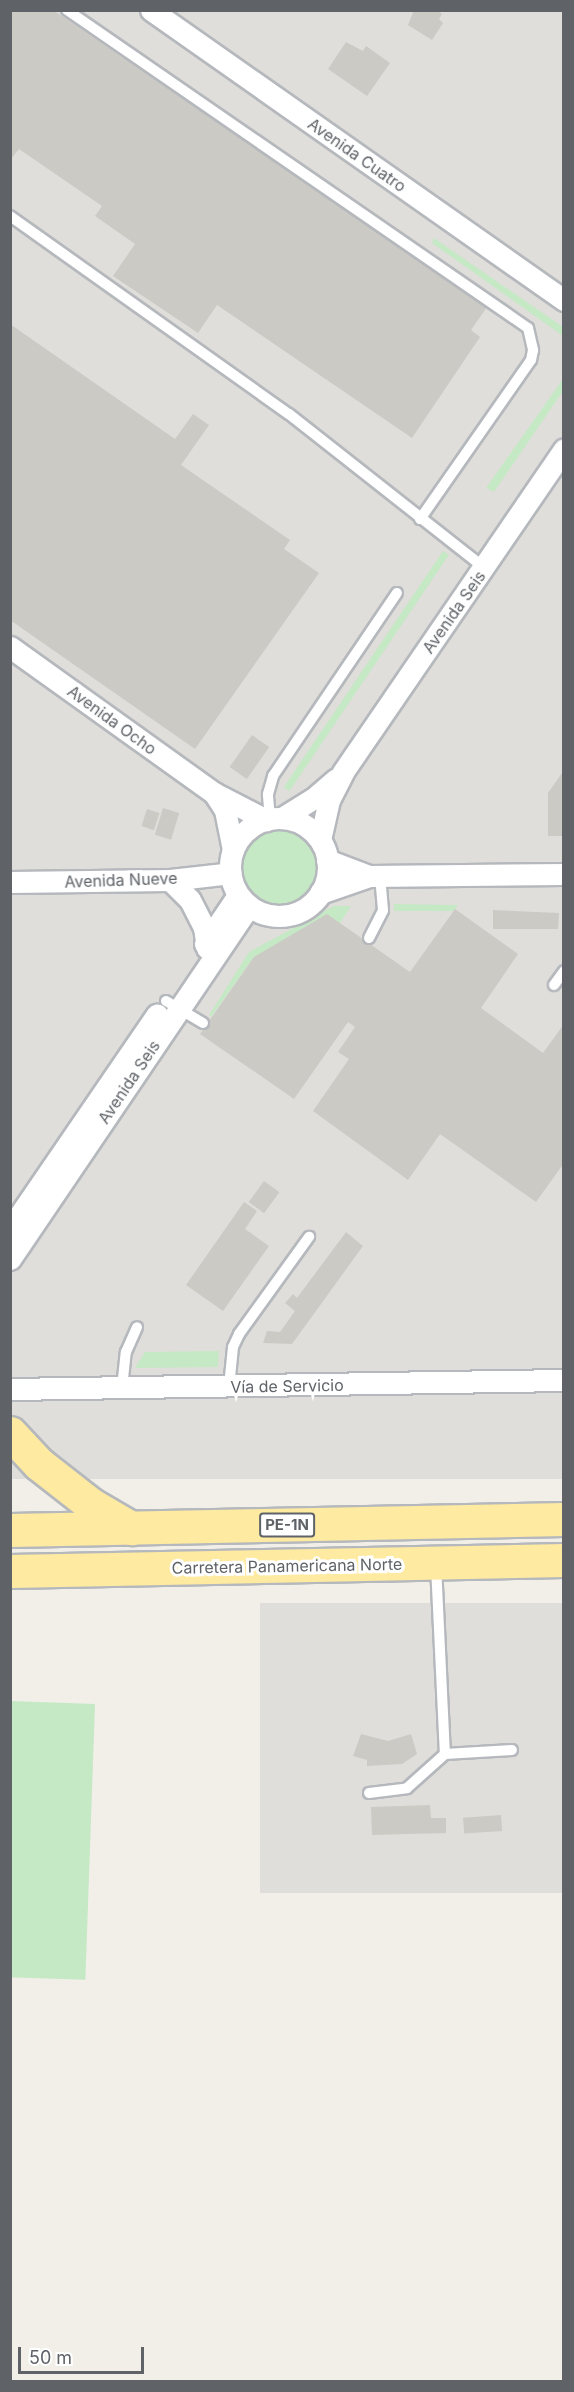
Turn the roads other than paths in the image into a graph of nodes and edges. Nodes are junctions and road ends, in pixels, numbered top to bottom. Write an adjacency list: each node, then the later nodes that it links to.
1 (67, 10): 6 (lane)
2 (150, 10): 4 (street, Avenida Cuatro)
3 (10, 216): 6 (lane)
4 (564, 300)
5 (564, 449): 7 (street, Avenida Seis)
6 (420, 519): 7 (lane)
7 (485, 568): 10 (street, Avenida Seis)
8 (397, 593): 12 (lane)
9 (10, 647): 11 (street, Avenida Ocho)
10 (343, 772): 12 (street, Avenida Seis); 13 (street, Avenida Seis)
11 (214, 793): 12 (street, Avenida Ocho); 14 (street, Avenida Ocho)
12 (273, 819): 13 (street); 14 (street)
13 (320, 840): 15 (street)
14 (233, 850): 16 (street)
15 (327, 860): 18 (street); 21 (street)
16 (231, 873): 19 (street, Avenida Nueve); 22 (street)
17 (564, 874): 18 (street)
18 (375, 876): 21 (street); 23 (lane)
19 (170, 880): 20 (street, Avenida Nueve); 24 (street)
20 (10, 882)
21 (320, 893): 22 (street)
22 (244, 900): 24 (street, Avenida Seis)
23 (369, 938)
24 (208, 953): 27 (street, Avenida Seis)
25 (564, 971): 26 (lane)
26 (554, 985)
27 (172, 1004): 28 (lane); 29 (street, Avenida Seis); 31 (street, Avenida Seis)
28 (203, 1023)
29 (10, 1229)
30 (309, 1237): 35 (lane)
31 (10, 1259)
32 (136, 1327): 34 (lane)
33 (564, 1380): 35 (street, Vía de Servicio)
34 (122, 1388): 35 (street, Vía de Servicio); 36 (street, Vía de Servicio)
35 (229, 1388)
36 (10, 1389)
37 (10, 1433): 40 (highway)
38 (564, 1519): 39 (highway, PE-1N)
39 (371, 1523): 40 (highway, PE-1N); 44 (highway)
40 (131, 1528): 41 (highway, PE-1N)
41 (10, 1530)
42 (564, 1560): 43 (highway, Carretera Panamericana Norte)
43 (436, 1563): 44 (highway, Carretera Panamericana Norte); 47 (lane)
44 (374, 1564): 45 (highway, Carretera Panamericana Norte)
45 (10, 1571)
46 (512, 1750): 47 (lane)
47 (445, 1754): 48 (lane)
48 (369, 1793)

